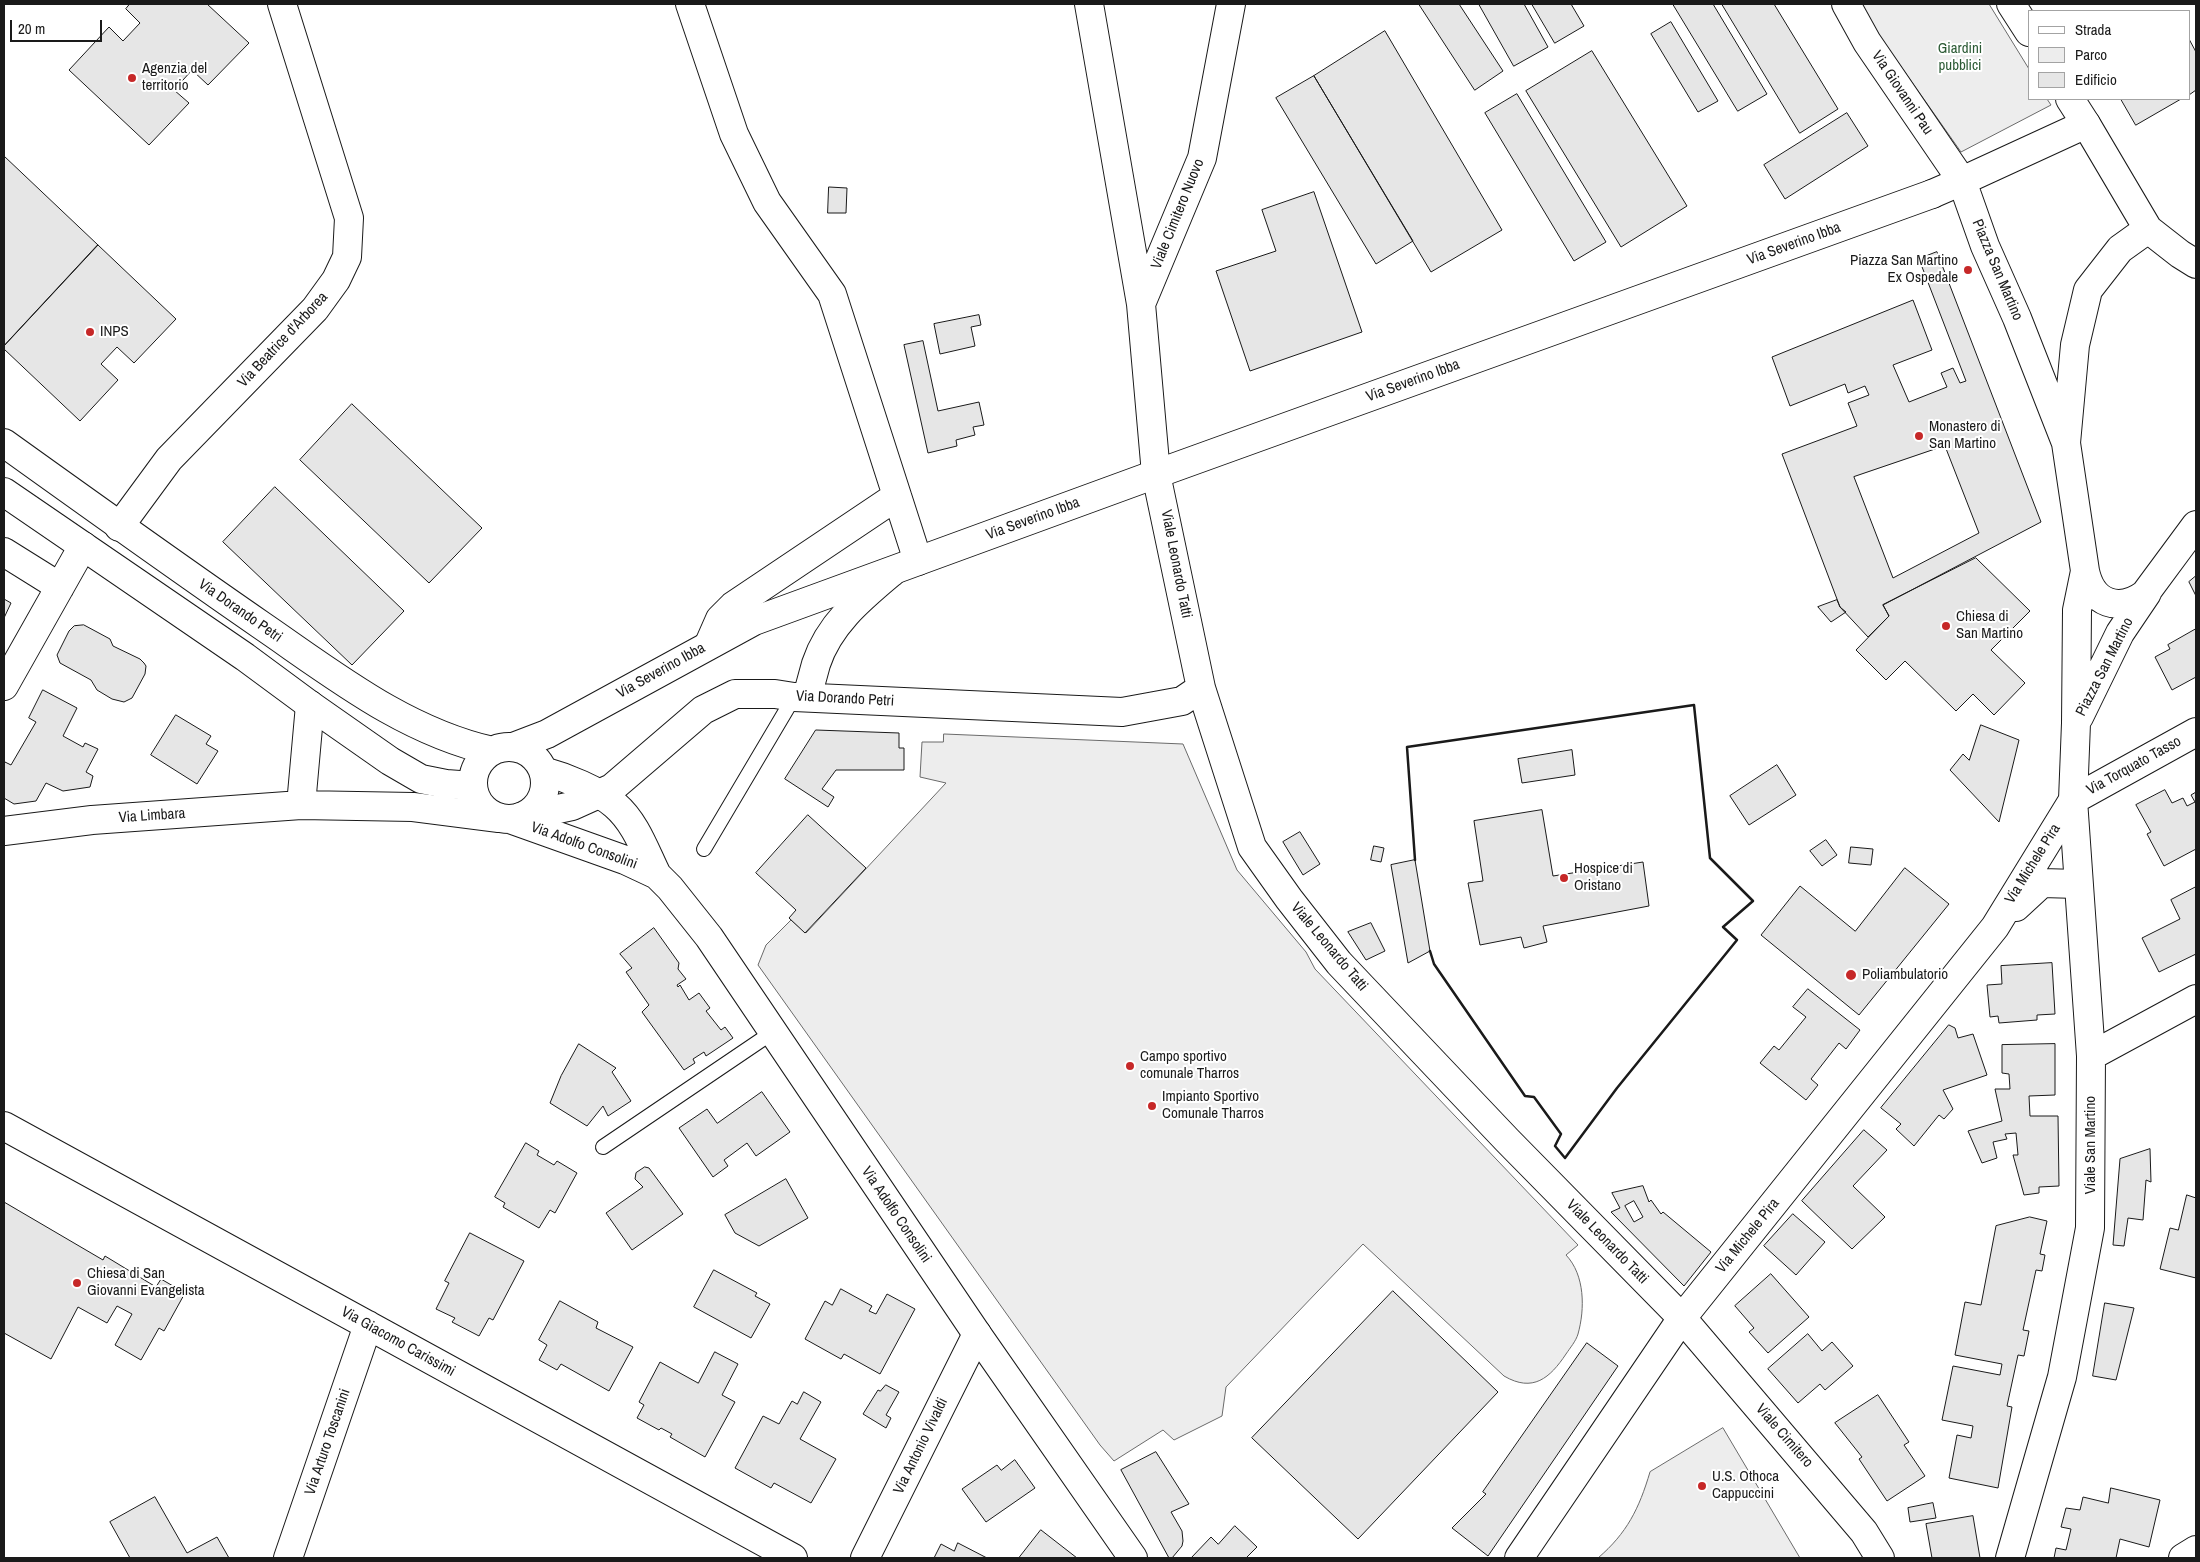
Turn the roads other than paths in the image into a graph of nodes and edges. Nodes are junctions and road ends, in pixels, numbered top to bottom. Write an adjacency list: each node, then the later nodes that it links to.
1 (282, 4): 20 (street, Via Beatrice d'Arborea)
2 (690, 4): 18 (street)
3 (1089, 4): 13 (street, Viale Cimitero Nuovo)
4 (1230, 4): 13 (street, Viale Cimitero Nuovo)
5 (1846, 4): 10 (street, Via Giovanni Pau)
6 (2011, 4): 7 (street)
7 (2028, 30)
8 (2071, 100): 9 (street)
9 (2086, 124): 10 (street); 11 (street)
10 (1962, 181): 15 (street, Piazza San Martino); 16 (street, Via Severino Ibba)
11 (2148, 229): 12 (street); 15 (street, Piazza San Martino)
12 (2196, 264)
13 (1141, 304): 16 (street, Viale Cimitero Nuovo)
14 (4, 442): 20 (street, Via Dorando Petri)
15 (2066, 443): 24 (street, Piazza San Martino)
16 (1156, 474): 23 (street, Via Severino Ibba); 29 (street, Viale Leonardo Tatti)
17 (4, 492): 21 (street)
18 (897, 496): 23 (street); 27 (street)
19 (2196, 525): 25 (street, Piazza San Martino)
20 (119, 527): 34 (street, Via Dorando Petri)
21 (83, 546): 26 (street); 31 (street)
22 (4, 552): 26 (street)
23 (906, 565): 27 (street, Via Severino Ibba); 30 (street, Via Severino Ibba)
24 (2085, 571): 25 (street, Piazza San Martino); 32 (street, Piazza San Martino)
25 (2152, 585): 32 (street, Piazza San Martino)
26 (60, 587): 28 (street)
27 (709, 644): 34 (street, Via Severino Ibba)
28 (4, 686)
29 (1201, 688): 30 (street, Via Dorando Petri); 52 (street, Viale Leonardo Tatti)
30 (801, 697): 37 (street, Via Dorando Petri); 43 (lane)
31 (310, 705): 36 (street); 39 (street)
32 (2076, 723): 38 (street, Viale San Martino)
33 (2196, 732): 38 (street, Via Torquato Tasso)
34 (503, 749): 35 (street); 36 (street)
35 (543, 771): 37 (street, Via Adolfo Consolini); 41 (street)
36 (474, 789): 40 (street, Via Limbara); 41 (street)
37 (598, 794): 41 (street, Via Dorando Petri); 44 (street, Via Adolfo Consolini)
38 (2072, 800): 45 (street, Viale San Martino); 46 (street, Via Michele Pira)
39 (302, 805): 40 (street, Via Limbara); 42 (street, Via Limbara)
40 (413, 807): 41 (street, Via Limbara)
41 (510, 818): 44 (street, Via Adolfo Consolini)
42 (4, 831)
43 (704, 849)
44 (656, 875): 48 (street, Via Adolfo Consolini)
45 (2078, 884): 46 (street, Via Michele Pira); 49 (street, Viale San Martino)
46 (1995, 927): 52 (street, Via Michele Pira)
47 (2196, 999): 49 (street)
48 (773, 1032): 51 (lane); 54 (street, Via Adolfo Consolini)
49 (2091, 1056): 62 (street, Viale San Martino)
50 (4, 1126): 53 (street, Via Giacomo Carissimi)
51 (603, 1147)
52 (1682, 1318): 60 (street, Via Michele Pira); 61 (street, Viale Cimitero)
53 (368, 1325): 56 (street, Via Arturo Toscanini); 57 (street, Via Giacomo Carissimi)
54 (977, 1334): 58 (street, Via Antonio Vivaldi); 59 (street, Via Adolfo Consolini)
55 (2196, 1550): 63 (street)
56 (288, 1558)
57 (793, 1558)
58 (865, 1558)
59 (1133, 1558)
60 (1519, 1558)
61 (1880, 1558)
62 (2010, 1558)
63 (2183, 1558)

